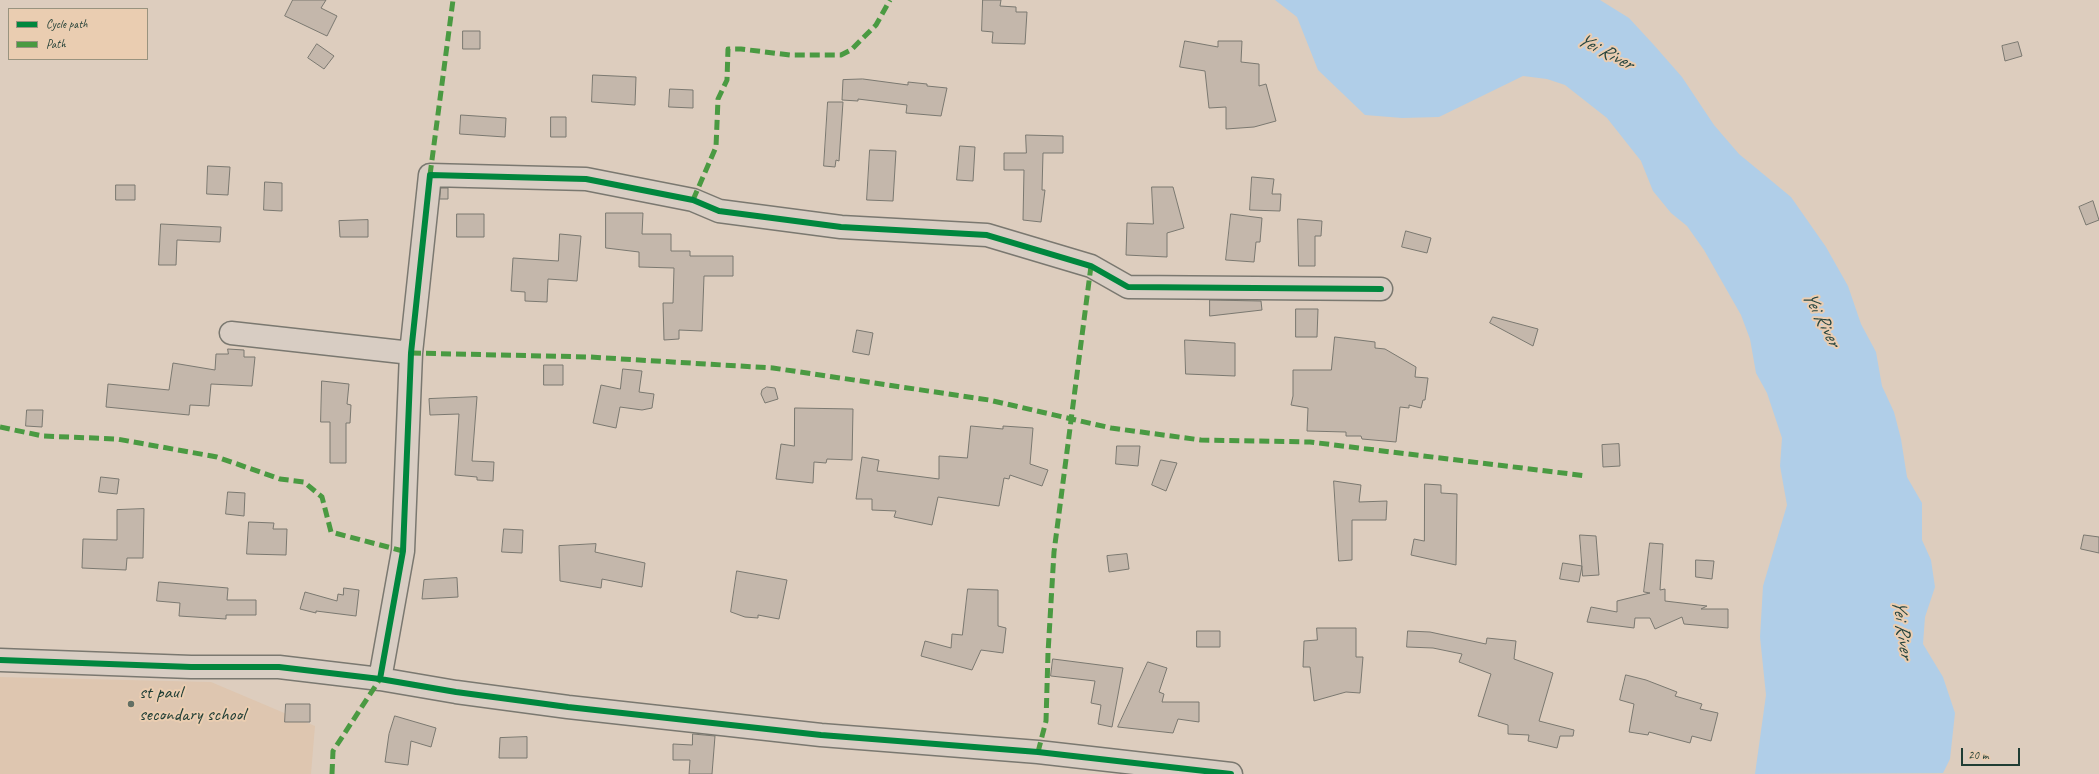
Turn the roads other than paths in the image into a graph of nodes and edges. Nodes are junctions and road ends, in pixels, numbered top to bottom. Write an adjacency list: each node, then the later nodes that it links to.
1 (1381, 289): 3 (street)
2 (231, 333): 3 (street)
3 (411, 353): 5 (street)
4 (0, 660): 5 (street)
5 (380, 679): 6 (street)
6 (1231, 774)

